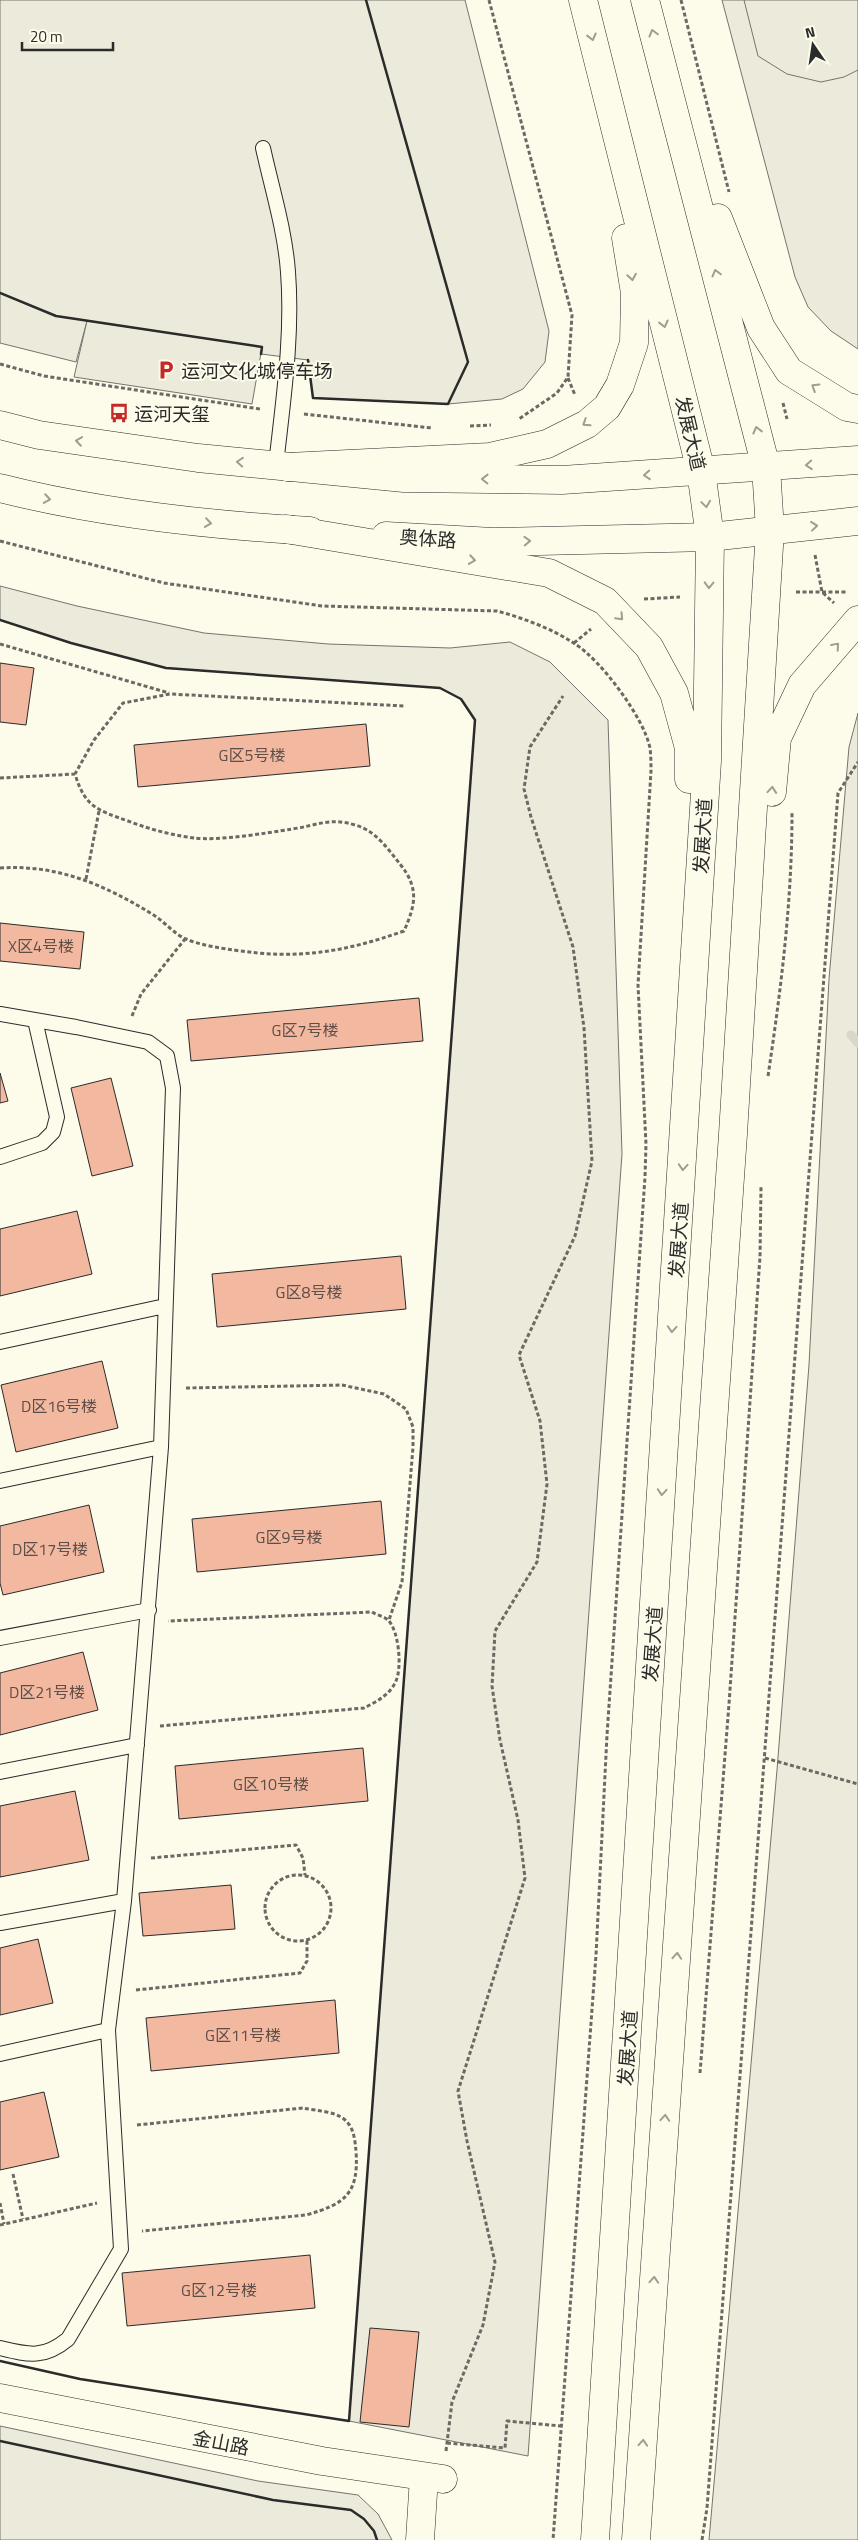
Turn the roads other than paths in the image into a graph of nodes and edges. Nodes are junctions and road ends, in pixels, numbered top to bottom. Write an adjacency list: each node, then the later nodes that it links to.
1 (583, 0): 4 (main road, 发展大道, one-way to 4)
2 (645, 0): 3 (main road, one-way to 2)
3 (662, 66): 6 (main road, one-way to 3); 10 (main road, one-way to 3)
4 (601, 73): 9 (main road, one-way to 9); 11 (main road, 发展大道, one-way to 11)
5 (263, 148): 9 (lane)
6 (858, 409)
7 (0, 425): 9 (main road, one-way to 7)
8 (858, 460): 10 (main road, one-way to 10)
9 (282, 466): 11 (main road, one-way to 9)
10 (766, 467): 11 (main road); 15 (main road)
11 (701, 471): 16 (main road, 发展大道, one-way to 16)
12 (0, 488): 14 (main road, 奥体路, one-way to 14)
13 (858, 521): 15 (main road, 奥体路, one-way to 13)
14 (286, 529): 16 (main road, 奥体路, one-way to 16); 20 (main road, one-way to 20)
15 (770, 530): 16 (main road, 奥体路); 21 (main road)
16 (710, 537): 20 (main road, 发展大道, one-way to 20)
17 (858, 620): 21 (main road, one-way to 17)
18 (0, 1014): 19 (lane)
19 (35, 1020): 22 (lane); 23 (lane)
20 (685, 1128): 38 (main road, 发展大道, one-way to 38)
21 (733, 1134): 39 (main road, one-way to 21)
22 (0, 1157)
23 (165, 1306): 24 (lane); 25 (lane)
24 (0, 1342)
25 (161, 1447): 26 (lane); 27 (lane)
26 (0, 1481)
27 (148, 1616): 28 (lane); 29 (lane)
28 (0, 1638)
29 (137, 1745): 30 (lane); 31 (lane)
30 (0, 1772)
31 (124, 1901): 32 (lane); 33 (lane)
32 (0, 1923)
33 (108, 2030): 34 (lane); 35 (lane)
34 (0, 2054)
35 (0, 2348)
36 (0, 2398): 37 (main road, 金山路)
37 (420, 2540)
38 (595, 2540)
39 (636, 2540)

